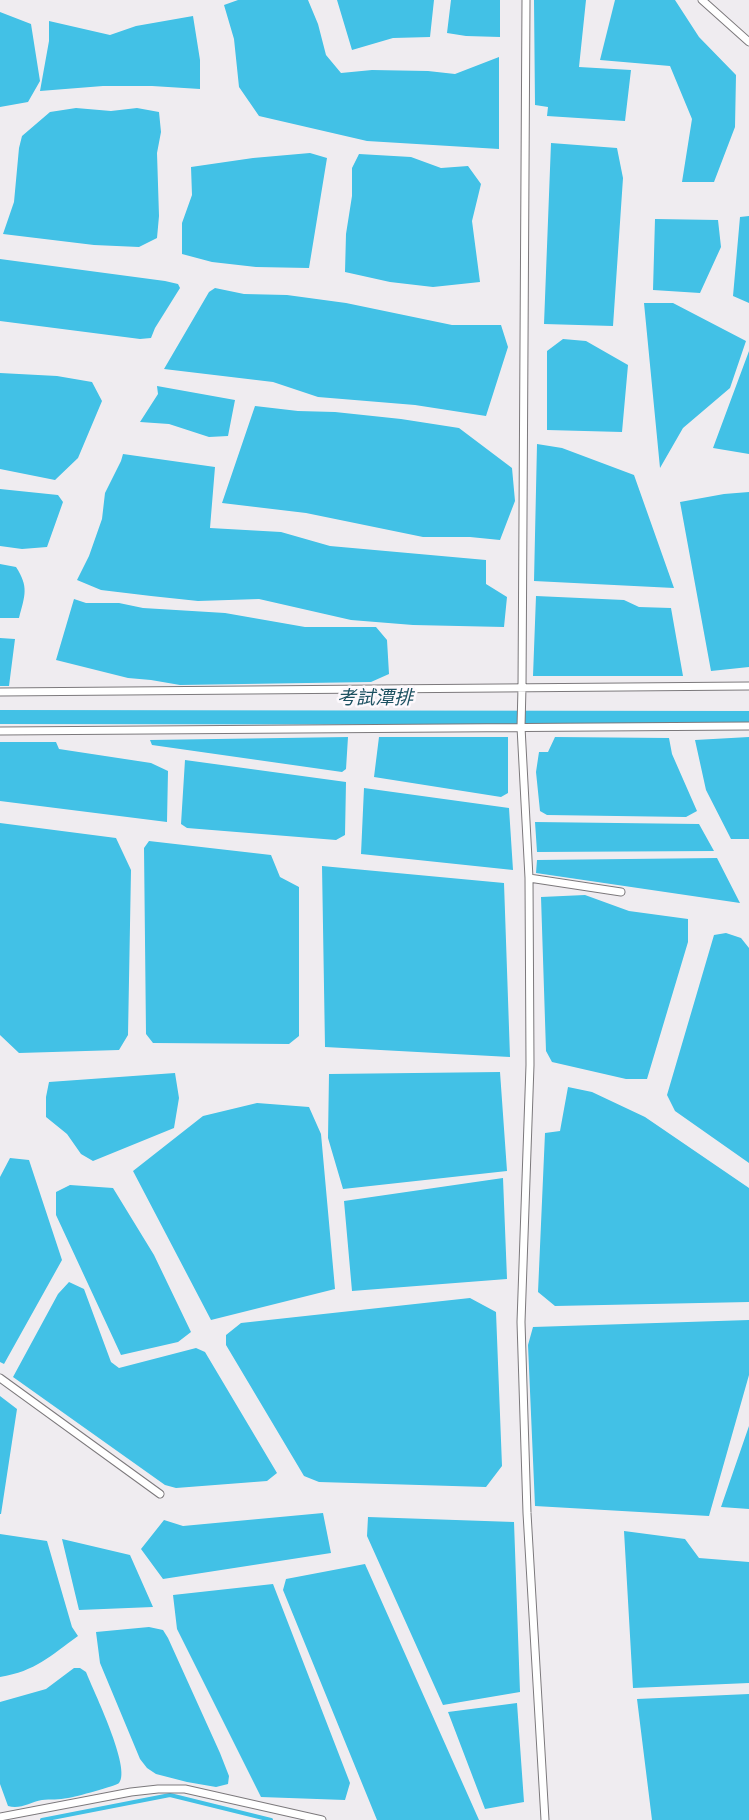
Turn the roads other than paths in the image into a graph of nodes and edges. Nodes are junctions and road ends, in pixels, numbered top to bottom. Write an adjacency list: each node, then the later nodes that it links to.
1 (526, 0): 5 (lane)
2 (702, 0): 3 (lane)
3 (749, 42)
4 (749, 686): 5 (lane)
5 (522, 690): 6 (lane); 7 (lane)
6 (0, 692)
7 (521, 724): 8 (lane); 9 (lane); 10 (lane)
8 (749, 726)
9 (0, 731)
10 (528, 878): 11 (lane); 16 (lane)
11 (621, 892)
12 (0, 1378): 13 (lane)
13 (160, 1494)
14 (0, 1817): 15 (lane)
15 (322, 1820)
16 (545, 1820)

